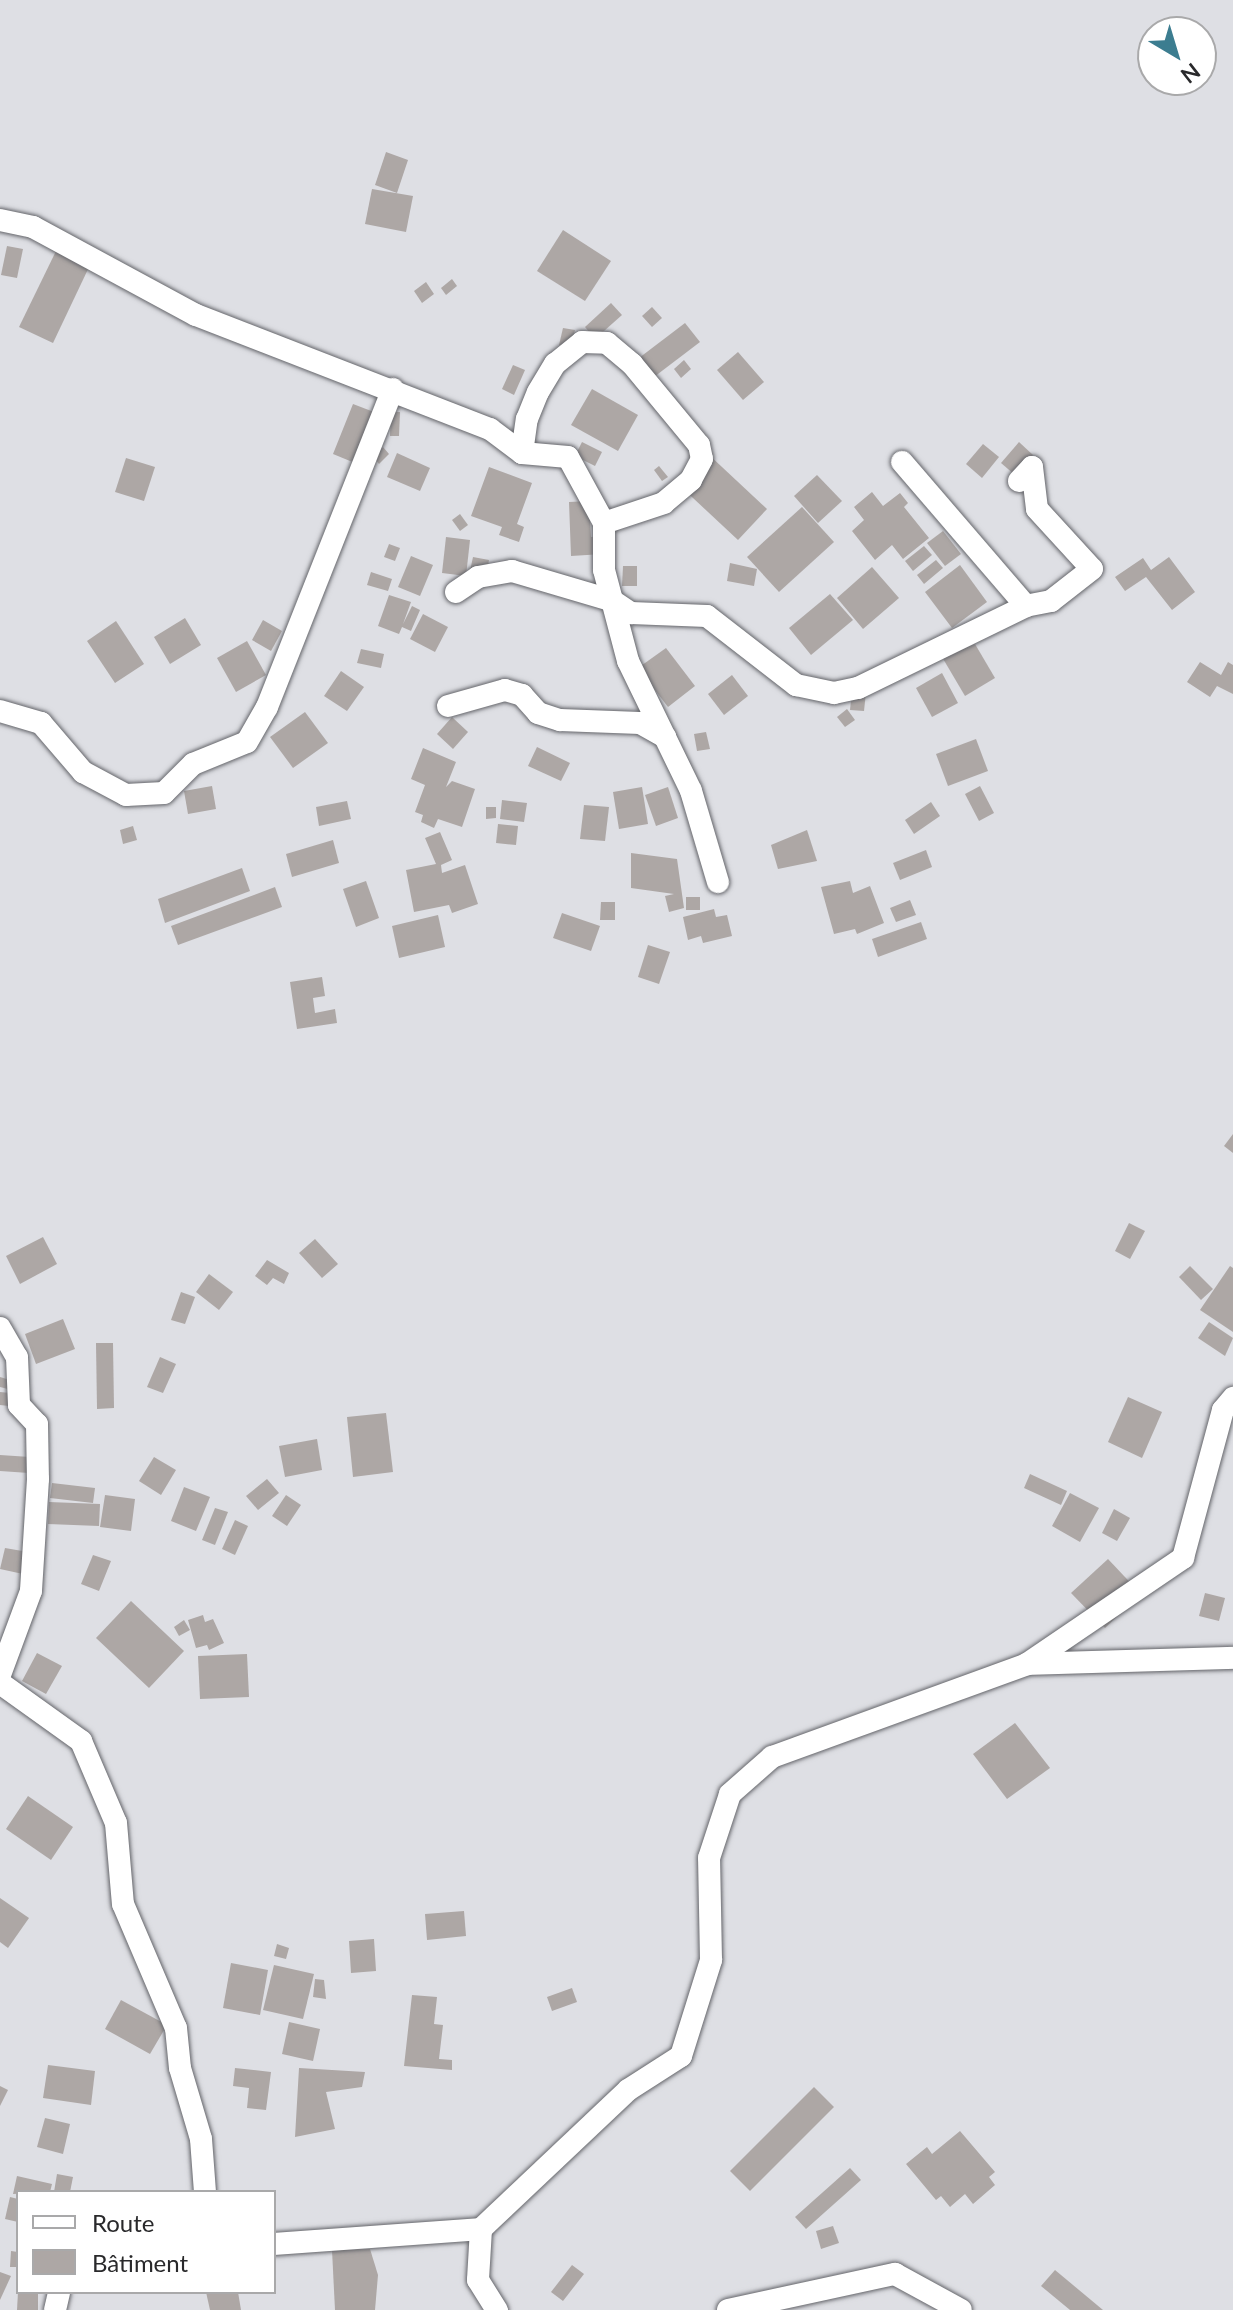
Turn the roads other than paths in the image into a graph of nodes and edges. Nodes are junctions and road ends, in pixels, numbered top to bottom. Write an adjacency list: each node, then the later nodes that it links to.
1 (0, 220): 2 (street)
2 (393, 389): 3 (street); 11 (street)
3 (522, 453): 6 (street); 6 (street)
4 (902, 462): 9 (street)
5 (1019, 481): 9 (street)
6 (604, 523): 8 (street)
7 (456, 592): 8 (street)
8 (613, 601): 9 (street); 12 (street)
9 (1026, 606)
10 (448, 706): 12 (street)
11 (0, 711)
12 (665, 737): 13 (street)
13 (718, 882)
14 (0, 1328): 18 (street)
15 (1233, 1398): 17 (street)
16 (1233, 1658): 17 (street)
17 (1027, 1664): 21 (street)
18 (0, 1675)
19 (0, 1683): 20 (street)
20 (205, 2190)
21 (481, 2229): 22 (street); 23 (street)
22 (276, 2244)
23 (497, 2310)
24 (728, 2310): 25 (street)
25 (961, 2310)

